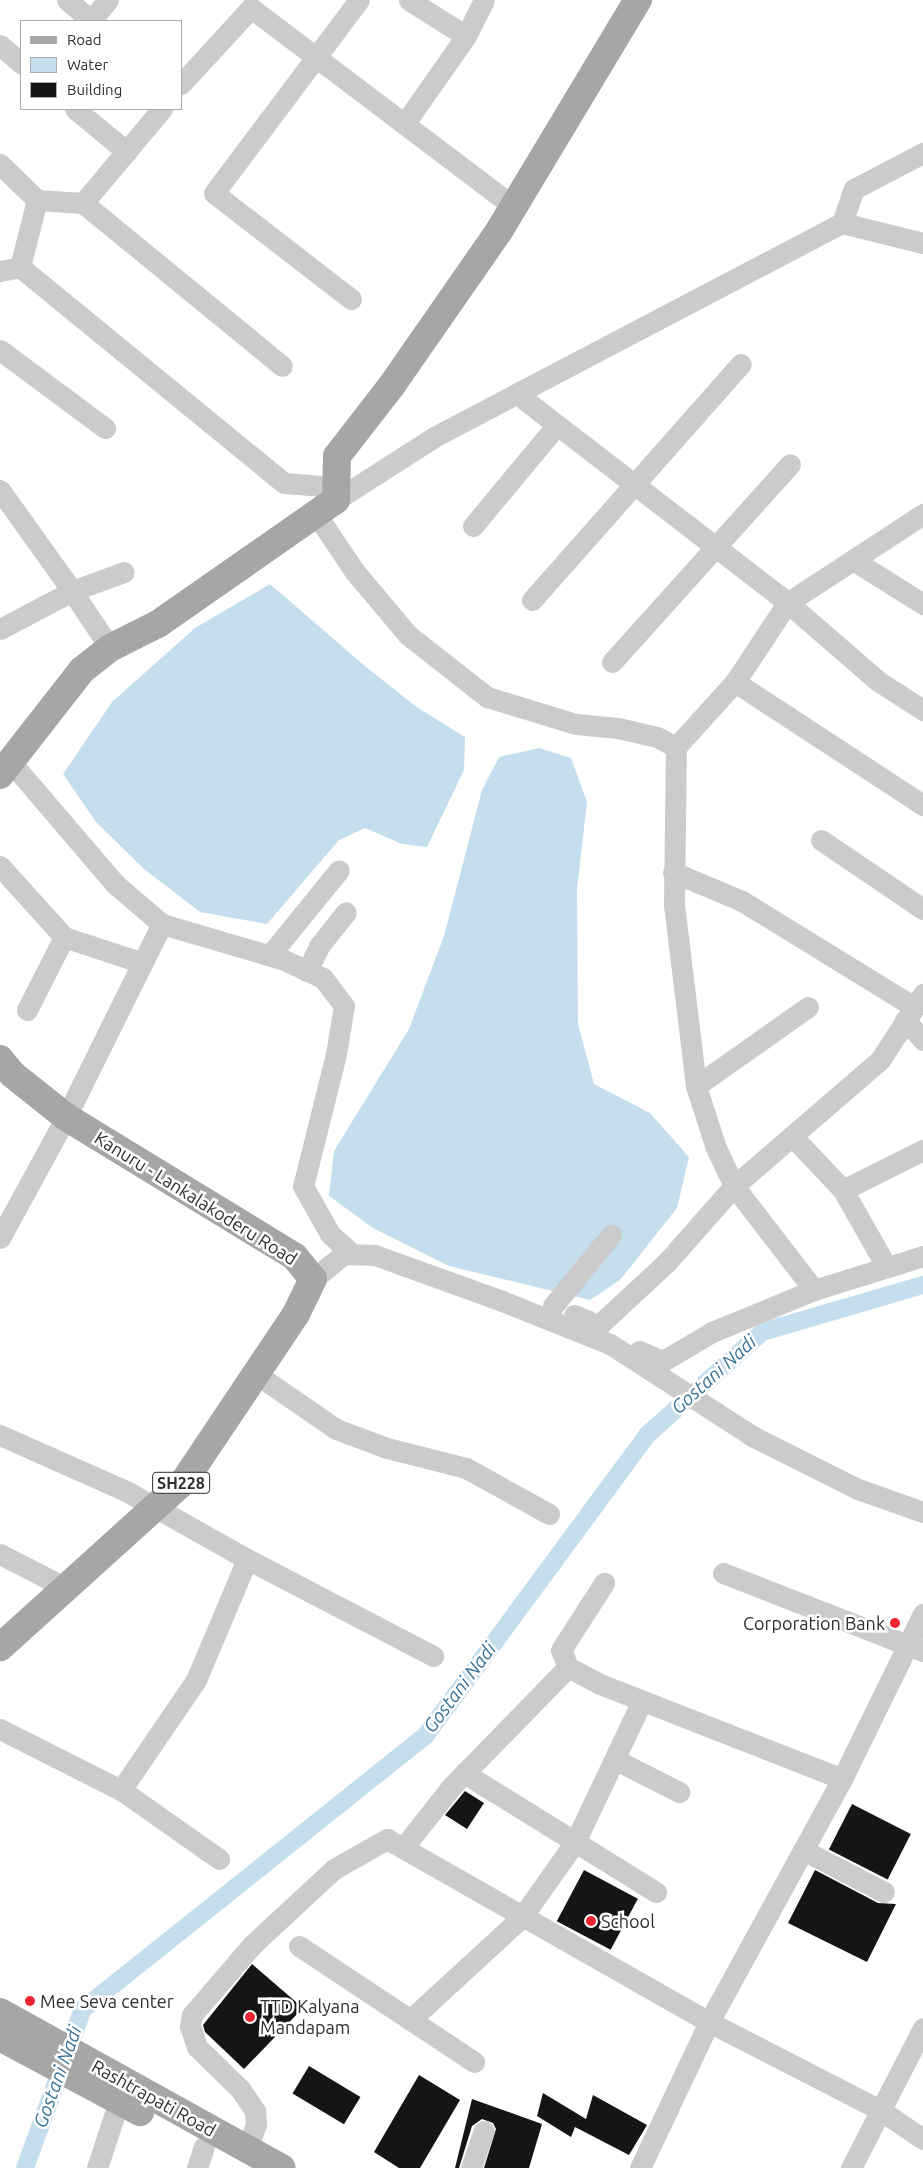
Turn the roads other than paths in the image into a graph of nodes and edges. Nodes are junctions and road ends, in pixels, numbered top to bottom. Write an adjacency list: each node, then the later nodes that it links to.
1 (67, 0): 7 (street)
2 (108, 0): 8 (street)
3 (359, 0): 11 (street)
4 (409, 0): 9 (street)
5 (484, 0): 9 (street)
6 (638, 0): 22 (main road)
7 (90, 20)
8 (92, 20)
9 (466, 36): 16 (street)
10 (0, 45): 12 (street)
11 (316, 57): 13 (street); 16 (street); 26 (street)
12 (20, 62)
13 (182, 83)
14 (75, 110): 17 (street)
15 (161, 110): 17 (street)
16 (404, 123): 22 (street)
17 (127, 152): 21 (street)
18 (923, 153): 23 (street)
19 (0, 164): 20 (street)
20 (37, 200): 21 (street); 25 (street)
21 (83, 202): 29 (street)
22 (514, 206): 36 (main road)
23 (842, 223): 24 (street); 30 (street)
24 (923, 243)
25 (10, 269): 36 (street)
26 (351, 299)
27 (0, 350): 32 (street)
28 (741, 364): 34 (street)
29 (282, 366)
30 (517, 394): 31 (street); 36 (street)
31 (558, 425): 34 (street); 38 (street)
32 (105, 428)
33 (790, 464): 39 (street)
34 (636, 486): 39 (street); 43 (street)
35 (0, 490): 42 (street)
36 (330, 500): 47 (main road); 51 (street)
37 (923, 514): 40 (street)
38 (473, 526)
39 (715, 547): 44 (street); 48 (street)
40 (853, 560): 44 (street); 45 (street)
41 (124, 572): 42 (street)
42 (72, 591): 46 (street); 47 (street)
43 (532, 600)
44 (788, 603): 49 (street); 50 (street)
45 (923, 604)
46 (0, 629)
47 (110, 648): 52 (main road)
48 (612, 662)
49 (736, 682): 51 (street); 53 (street)
50 (923, 710)
51 (676, 747): 57 (street)
52 (5, 768): 60 (street)
53 (923, 805)
54 (821, 840): 58 (street)
55 (0, 866): 61 (street)
56 (339, 870): 62 (street)
57 (673, 872): 66 (street); 70 (street)
58 (923, 909)
59 (346, 912): 64 (street)
60 (162, 924): 62 (street); 63 (street)
61 (64, 937): 63 (street); 67 (street)
62 (270, 955): 64 (street)
63 (143, 962): 71 (street)
64 (307, 971): 78 (street)
65 (808, 1007): 70 (street)
66 (914, 1007): 68 (street); 72 (street)
67 (27, 1010)
68 (923, 1040)
69 (4, 1072): 71 (main road, Kanuru - Lankalakoderu Road)
70 (696, 1086): 74 (street)
71 (66, 1117): 77 (street); 81 (main road, Kanuru - Lankalakoderu Road)
72 (792, 1136): 74 (street); 75 (street)
73 (923, 1150): 75 (street)
74 (734, 1186): 82 (street); 85 (street)
75 (843, 1190): 80 (street)
76 (611, 1235): 84 (street)
77 (0, 1238)
78 (352, 1254): 81 (street); 83 (street)
79 (923, 1256): 80 (street)
80 (886, 1266): 82 (street)
81 (313, 1279): 86 (main road, Kanuru - Lankalakoderu Road / SH228)
82 (814, 1290): 85 (street)
83 (502, 1301): 84 (street); 89 (street)
84 (553, 1306): 85 (street)
85 (599, 1325)
86 (256, 1374): 88 (main road, Kanuru - Lankalakoderu Road / SH228); 90 (street)
87 (0, 1435): 88 (street)
88 (155, 1507): 92 (street); 95 (main road, Kanuru - Lankalakoderu Road / SH228)
89 (923, 1512)
90 (549, 1514)
91 (0, 1554): 95 (street)
92 (247, 1559): 99 (street); 106 (street)
93 (723, 1573): 98 (street)
94 (604, 1583): 100 (street)
95 (66, 1588): 97 (main road, Kanuru - Lankalakoderu Road / SH228)
96 (923, 1614): 98 (street)
97 (0, 1647)
98 (916, 1648): 105 (street)
99 (433, 1656)
100 (568, 1667): 101 (street); 104 (street)
101 (642, 1701): 103 (street); 105 (street)
102 (0, 1729): 106 (street)
103 (616, 1760): 107 (street); 108 (street)
104 (464, 1773): 108 (street); 109 (street)
105 (842, 1779): 110 (street)
106 (121, 1790): 111 (street)
107 (679, 1792)
108 (575, 1842): 112 (street); 114 (street)
109 (403, 1848): 114 (street); 128 (street)
110 (803, 1850): 113 (street); 118 (street)
111 (219, 1859)
112 (656, 1892)
113 (884, 1892)
114 (522, 1917): 117 (street); 118 (street)
115 (299, 1946): 117 (street)
116 (0, 2012): 121 (main road, Rashtrapati Road)
117 (410, 2020): 122 (street)
118 (709, 2022): 124 (street); 132 (street)
119 (923, 2028): 124 (street)
120 (0, 2037): 121 (main road, Rashtrapati Road)
121 (31, 2042): 123 (main road, Rashtrapati Road)
122 (474, 2062)
123 (125, 2096): 127 (main road, Rashtrapati Road); 128 (main road, Rashtrapati Road); 129 (street)
124 (880, 2110): 126 (street); 133 (street)
125 (484, 2131): 131 (street)
126 (923, 2139)
127 (201, 2158): 128 (main road, Rashtrapati Road)
128 (245, 2158): 130 (main road, Rashtrapati Road)
129 (97, 2168)
130 (282, 2168)
131 (471, 2168)
132 (640, 2168)
133 (851, 2168)

